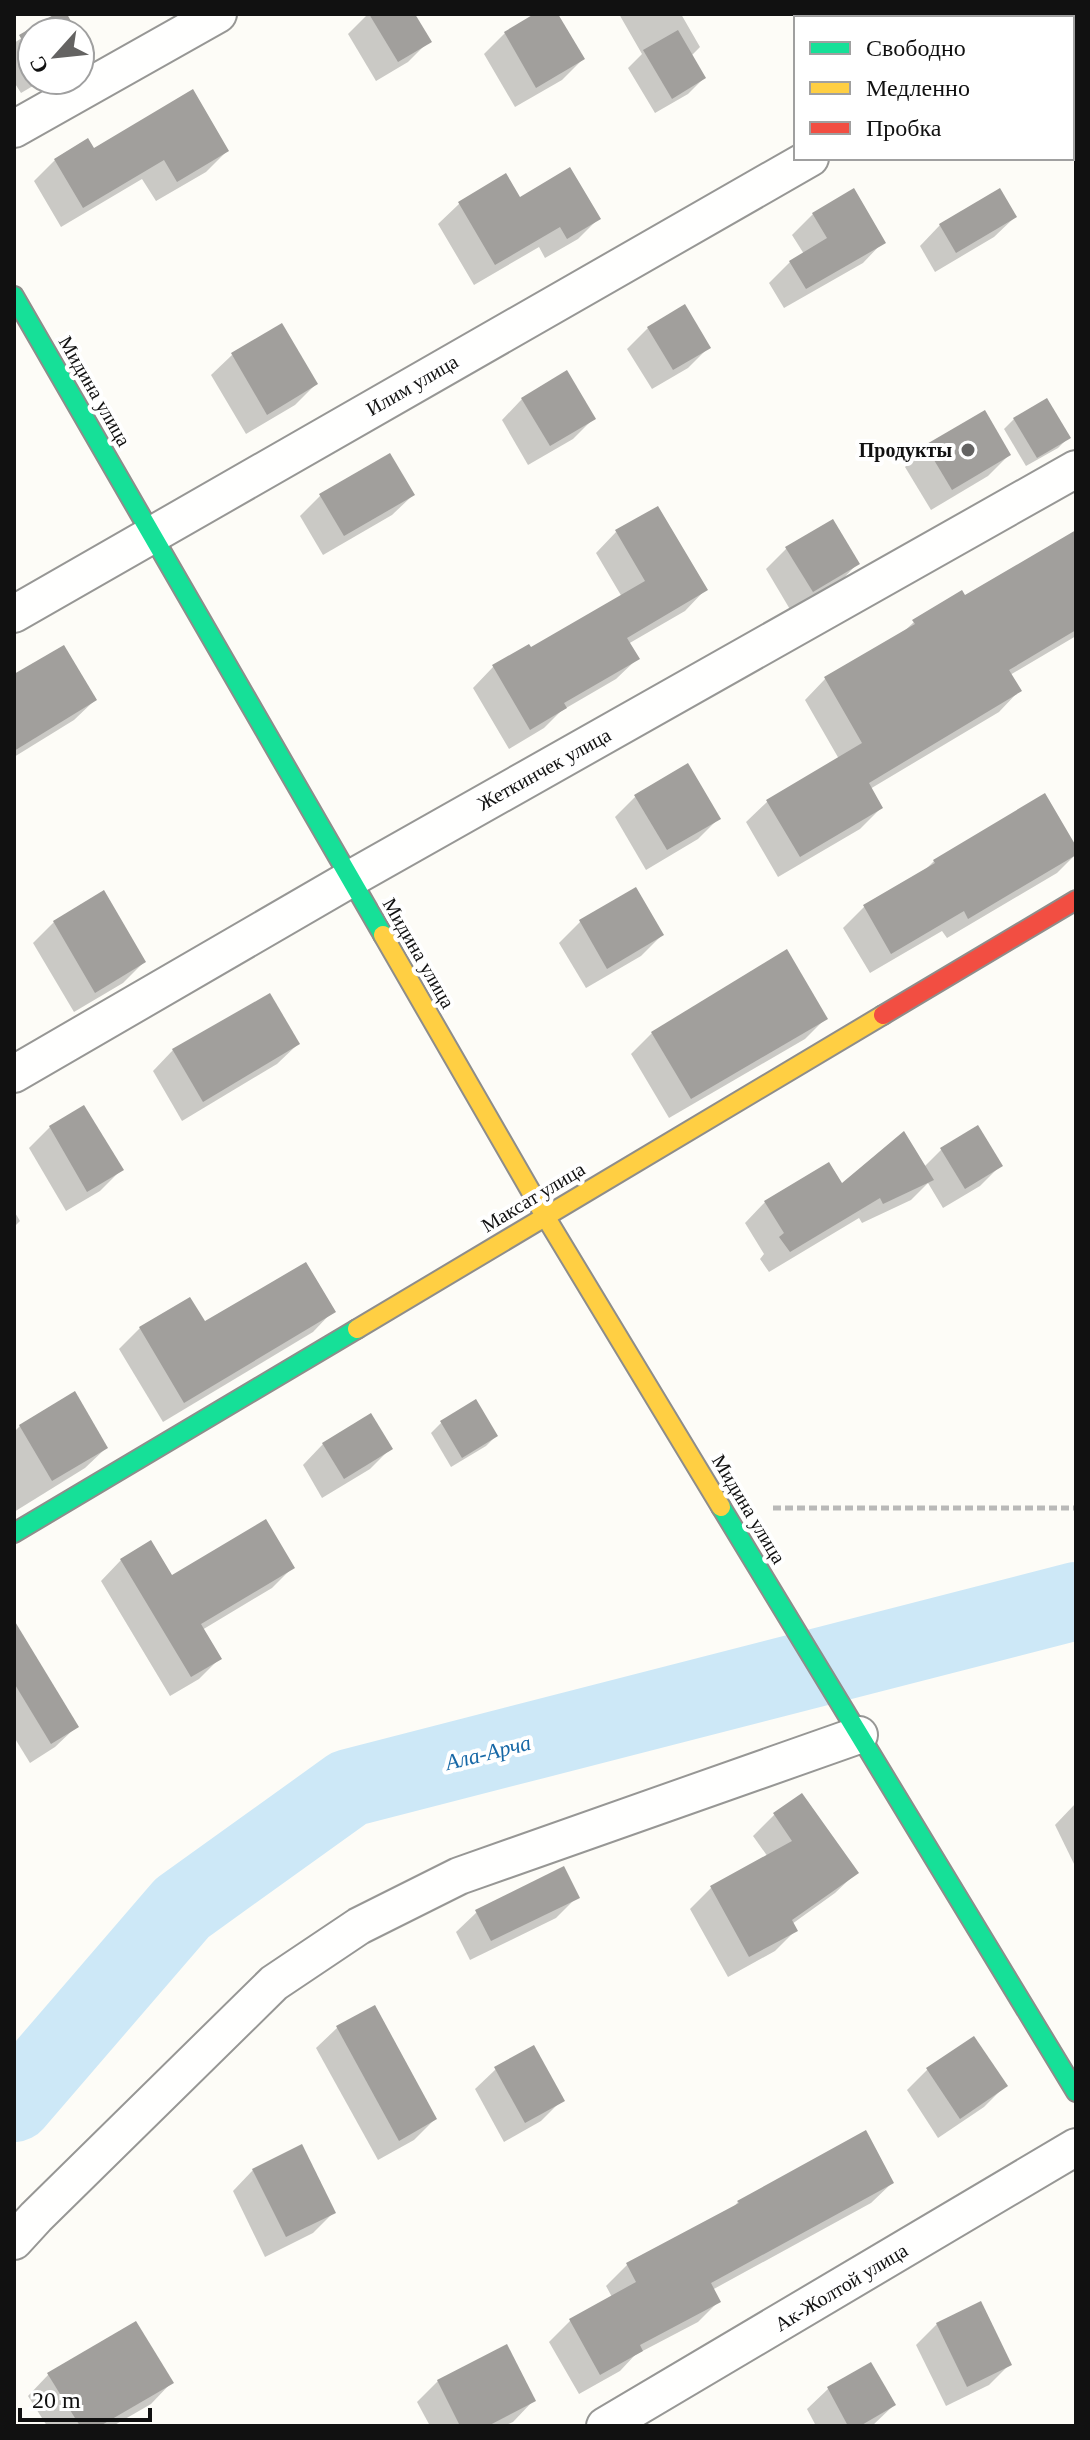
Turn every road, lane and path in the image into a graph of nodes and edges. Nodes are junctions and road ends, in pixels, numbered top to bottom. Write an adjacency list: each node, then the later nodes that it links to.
1 (218, 14): 2 (street)
2 (14, 129)
3 (806, 160): 6 (street, Илим улица)
4 (14, 296): 6 (street, Мидина улица)
5 (1076, 469): 8 (street, Жеткинчек улица)
6 (151, 533): 7 (street, Илим улица); 8 (street, Мидина улица)
7 (14, 614)
8 (350, 879): 10 (street, Жеткинчек улица); 11 (street, Мидина улица)
9 (1076, 900): 11 (street, Максат улица)
10 (14, 1074)
11 (545, 1216): 12 (street, Мидина улица); 14 (street, Максат улица)
12 (723, 1508): 13 (path); 15 (street, Мидина улица)
13 (1076, 1508)
14 (14, 1533)
15 (855, 1727): 16 (street); 18 (street)
16 (1076, 2092)
17 (1076, 2147): 19 (street, Ак-Жолтой улица)
18 (14, 2241)
19 (605, 2426)

